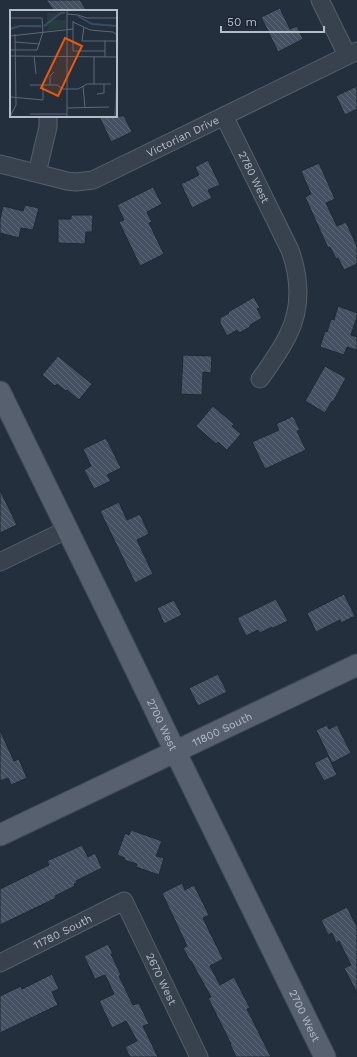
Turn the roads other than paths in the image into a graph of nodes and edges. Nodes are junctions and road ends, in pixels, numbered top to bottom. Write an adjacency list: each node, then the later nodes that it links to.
1 (320, 0): 2 (street)
2 (352, 53): 3 (street, Victorian Drive)
3 (224, 116): 6 (street, Victorian Drive); 7 (street, 2780 West)
4 (48, 117): 6 (street)
5 (0, 164): 6 (street, Victorian Drive)
6 (37, 173)
7 (260, 379)
8 (0, 392): 9 (main road, 2700 West)
9 (68, 529): 10 (street); 12 (main road, 2700 West)
10 (0, 562)
11 (357, 665): 12 (main road, 11800 South)
12 (175, 751): 13 (main road, 11800 South); 17 (main road, 2700 West)
13 (0, 835)
14 (124, 901): 15 (street, 11780 South); 16 (street, 2670 West)
15 (0, 963)
16 (199, 1057)
17 (326, 1057)

